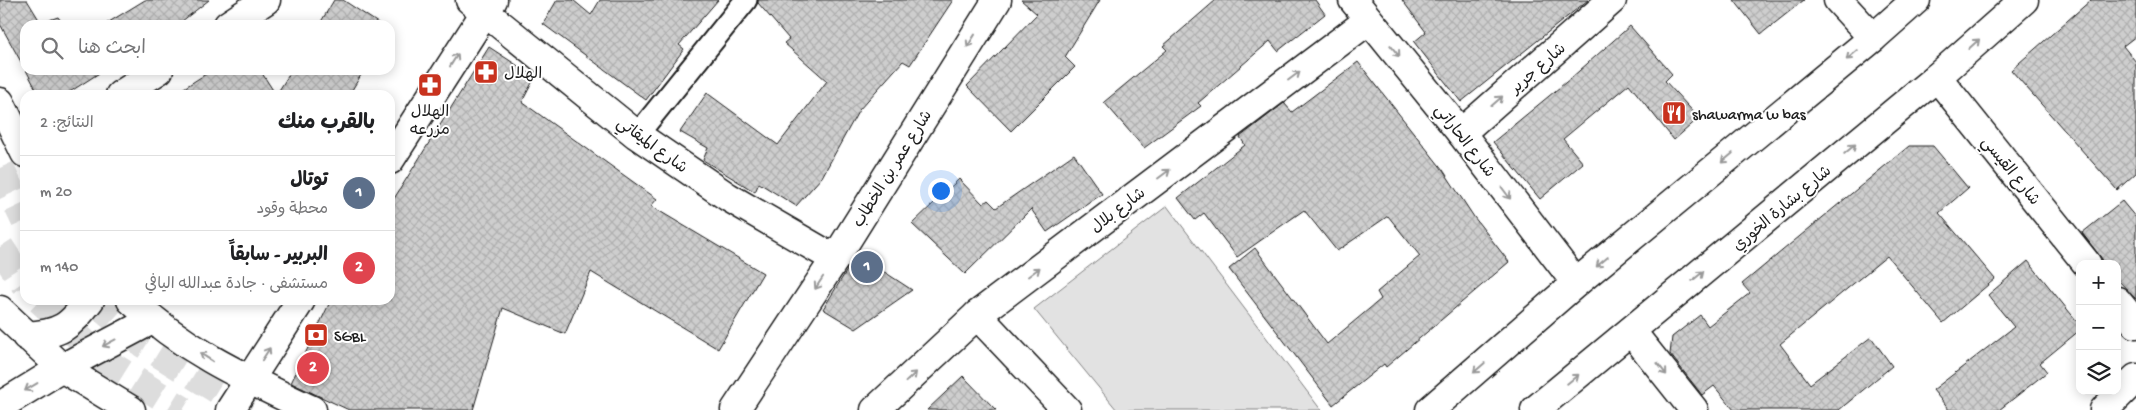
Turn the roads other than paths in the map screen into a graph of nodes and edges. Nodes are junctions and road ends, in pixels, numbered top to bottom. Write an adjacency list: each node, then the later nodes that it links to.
1 (266, 0): 10 (street)
2 (746, 0): 17 (street)
3 (997, 0): 20 (street, شارع عمر بن الخطاب, one-way to 20)
4 (1612, 0): 16 (street, شارع جرير, one-way to 4)
5 (1838, 0): 11 (street)
6 (1916, 0): 11 (street)
7 (2024, 0): 13 (street, شارع بشارة الخوري, one-way to 7)
8 (482, 4): 17 (street, شارع الميقاتي); 19 (street, one-way to 8)
9 (1361, 10): 16 (street, شارع الحاراتي, one-way to 16); 28 (street, شارع بلال, one-way to 9)
10 (236, 20)
11 (1873, 38): 22 (street, one-way to 22)
12 (151, 75): 14 (street)
13 (1937, 77): 21 (street, شارع القيسي); 31 (street, شارع بشارة الخوري, one-way to 13)
14 (128, 90)
15 (0, 102): 18 (street)
16 (1461, 133): 22 (street, شارع الحاراتي, one-way to 22)
17 (637, 135): 20 (street, شارع الميقاتي)
18 (20, 143)
19 (395, 152)
20 (835, 259): 42 (street, شارع عمر بن الخطاب, one-way to 42)
21 (2085, 260)
22 (1576, 283): 38 (street, one-way to 38)
23 (86, 305): 32 (street)
24 (136, 305): 29 (street)
25 (298, 305): 35 (street, one-way to 25)
26 (2120, 305): 30 (street)
27 (0, 310): 32 (street)
28 (977, 315): 43 (street, شارع بلال, one-way to 28); 44 (street)
29 (152, 320): 33 (street, one-way to 33); 35 (street, one-way to 29)
30 (2136, 324)
31 (1632, 331): 45 (street, شارع بشارة الخوري, one-way to 31); 46 (street, one-way to 46)
32 (26, 336): 33 (street)
33 (62, 368): 36 (street, one-way to 36); 39 (street)
34 (2136, 378): 47 (street)
35 (249, 380): 37 (street); 40 (street)
36 (0, 406)
37 (306, 407): 41 (street)
38 (1432, 407)
39 (131, 410)
40 (230, 410)
41 (263, 410)
42 (735, 410)
43 (875, 410)
44 (1067, 410)
45 (1535, 410)
46 (1694, 410)
47 (2104, 410)

